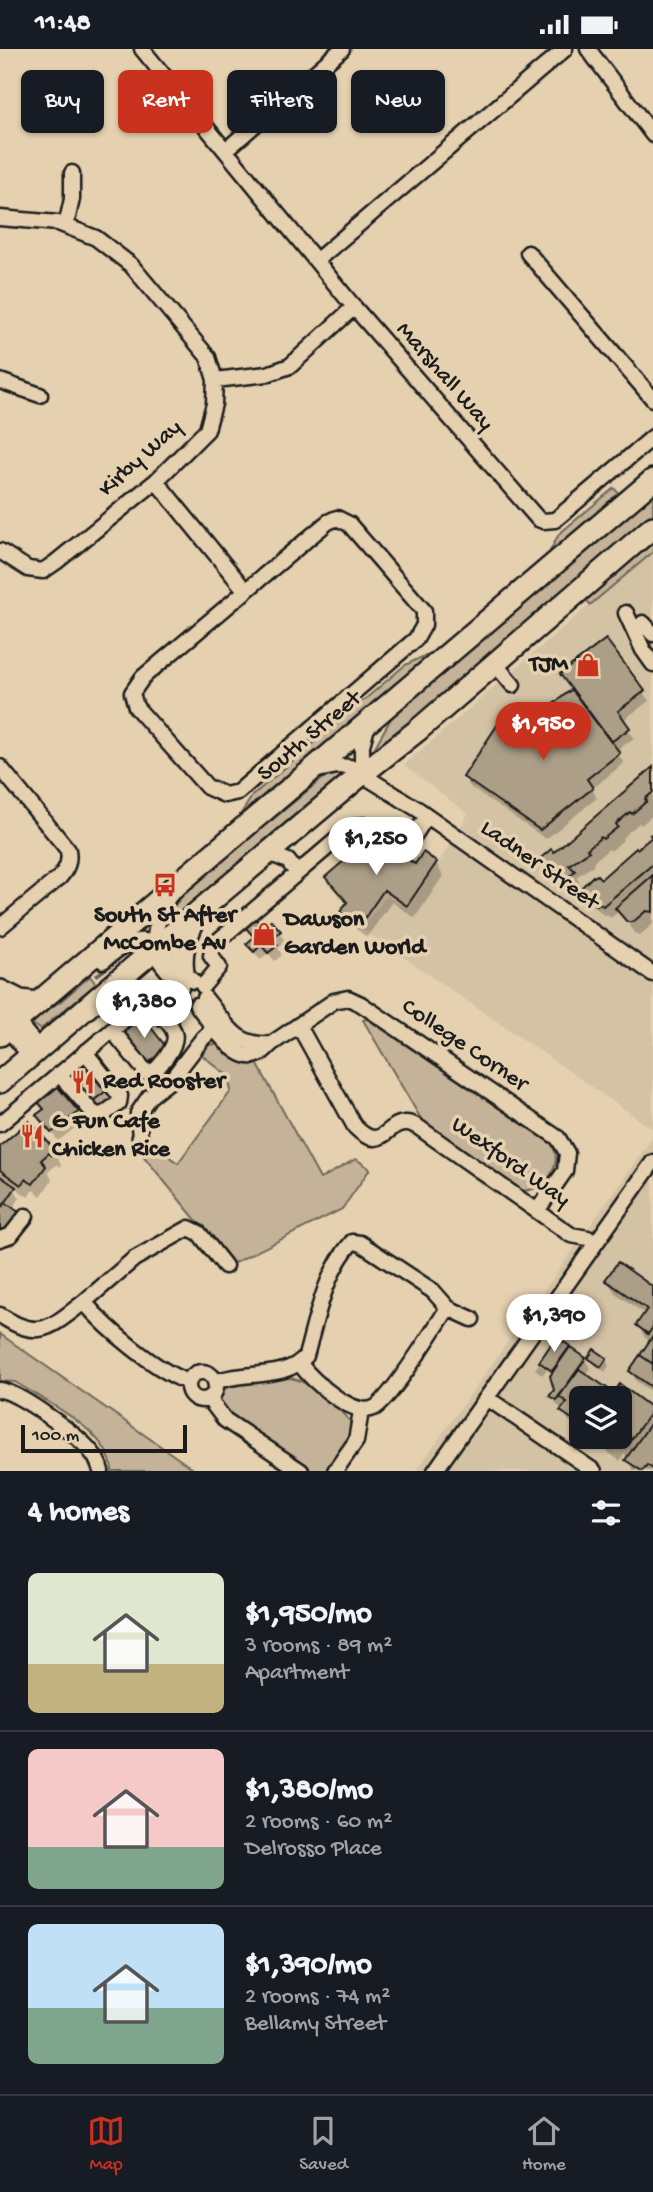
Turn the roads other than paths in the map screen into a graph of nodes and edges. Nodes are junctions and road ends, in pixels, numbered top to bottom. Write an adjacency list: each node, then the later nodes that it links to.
1 (142, 49): 6 (street, Marshall Way)
2 (342, 49): 6 (street)
3 (565, 49): 11 (street)
4 (588, 49): 5 (street)
5 (653, 135)
6 (226, 150): 11 (street, Marshall Way)
7 (72, 173): 9 (street)
8 (0, 218): 9 (street)
9 (66, 226): 13 (street)
10 (528, 253): 16 (street)
11 (317, 260): 12 (street, Marshall Way)
12 (354, 307): 13 (street); 17 (street, Marshall Way)
13 (215, 380): 19 (street, Kirby Way)
14 (0, 381): 15 (street)
15 (40, 395)
16 (653, 399)
17 (653, 437)
18 (653, 480): 27 (highway, South Street)
19 (156, 481): 21 (street, Kirby Way); 22 (street)
20 (653, 527): 24 (highway)
21 (0, 551)
22 (246, 590): 22 (street)
23 (626, 613): 25 (street)
24 (495, 664): 26 (street); 30 (highway)
25 (653, 664)
26 (513, 685)
27 (368, 722): 29 (highway, South Street); 30 (street)
28 (0, 767): 36 (street)
29 (310, 772): 30 (street, Ladner Street); 33 (highway, South Street)
30 (362, 774): 31 (street, Ladner Street); 32 (highway)
31 (427, 816): 34 (street); 38 (street, Ladner Street)
32 (269, 853): 34 (street); 35 (highway)
33 (192, 871): 37 (street); 42 (highway, South Street)
34 (297, 873): 39 (street)
35 (198, 912): 37 (highway); 39 (highway)
36 (0, 927)
37 (156, 948): 39 (street, College Corner); 42 (street); 48 (highway)
38 (653, 974)
39 (192, 990): 43 (street); 44 (street, College Corner)
40 (0, 991): 42 (highway)
41 (0, 1002): 46 (street)
42 (38, 1003): 46 (highway, South Street)
43 (163, 1018): 47 (street); 47 (street)
44 (218, 1024): 45 (street, College Corner); 53 (street)
45 (299, 1025): 55 (street, Wexford Way); 55 (street, College Corner)
46 (6, 1026): 48 (street)
47 (112, 1030): 49 (street)
48 (35, 1052): 51 (highway)
49 (85, 1052): 50 (street); 50 (street)
50 (59, 1074): 52 (street)
51 (0, 1082)
52 (0, 1124)
53 (141, 1139)
54 (653, 1161): 68 (street)
55 (537, 1211): 57 (street, Wexford Way)
56 (26, 1216): 58 (street)
57 (588, 1238)
58 (0, 1239)
59 (225, 1266): 60 (street)
60 (84, 1302): 62 (street); 65 (street)
61 (445, 1313): 63 (street); 64 (street); 70 (street)
62 (0, 1315)
63 (472, 1319)
64 (300, 1363): 66 (street); 70 (street)
65 (188, 1382): 66 (street); 69 (street)
66 (215, 1382): 69 (street)
67 (0, 1390): 71 (street)
68 (487, 1398): 74 (street); 75 (street)
69 (209, 1399): 72 (street)
70 (361, 1411): 73 (street)
71 (101, 1471)
72 (301, 1471)
73 (335, 1471)
74 (435, 1471)
75 (594, 1471)

